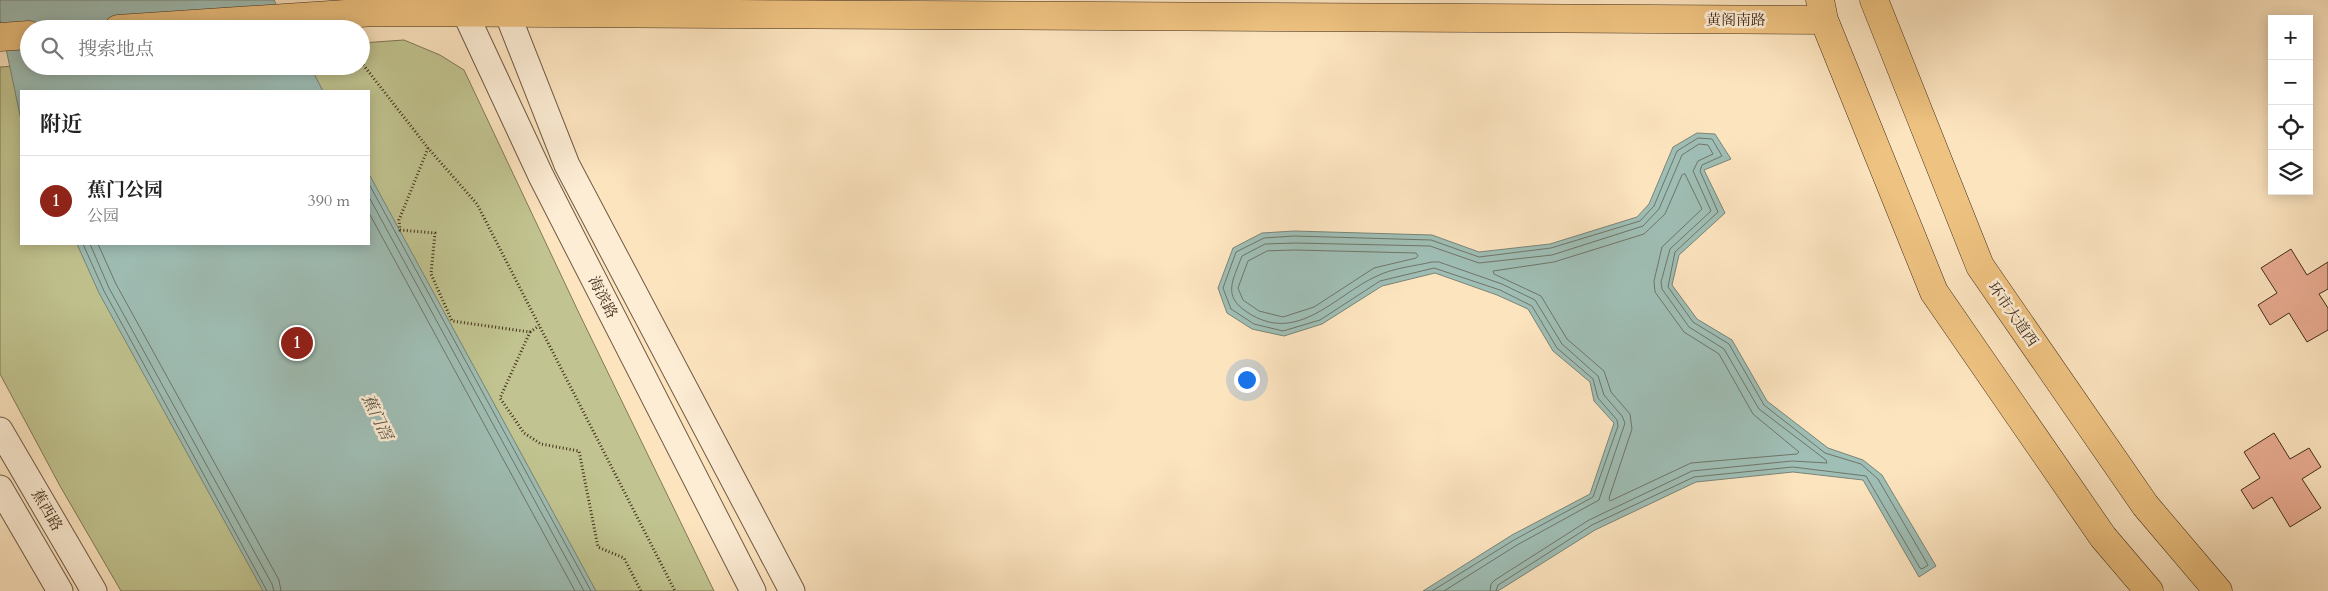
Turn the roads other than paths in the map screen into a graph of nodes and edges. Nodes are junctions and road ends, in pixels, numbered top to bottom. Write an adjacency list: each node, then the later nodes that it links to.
1 (1874, 0): 15 (main road, 环市大道西)
2 (464, 6): 3 (main road, 黄阁南路); 5 (main road, 黄阁南路); 12 (street, 海滨路)
3 (504, 6): 4 (main road, 黄阁南路); 13 (street)
4 (1822, 10): 14 (main road)
5 (254, 20)
6 (20, 36): 7 (main road)
7 (0, 37)
8 (0, 430): 11 (street, 蕉西路)
9 (0, 488): 10 (street, 蕉西路)
10 (60, 591)
11 (94, 591)
12 (752, 591)
13 (792, 591)
14 (2149, 591)
15 (2218, 591)

